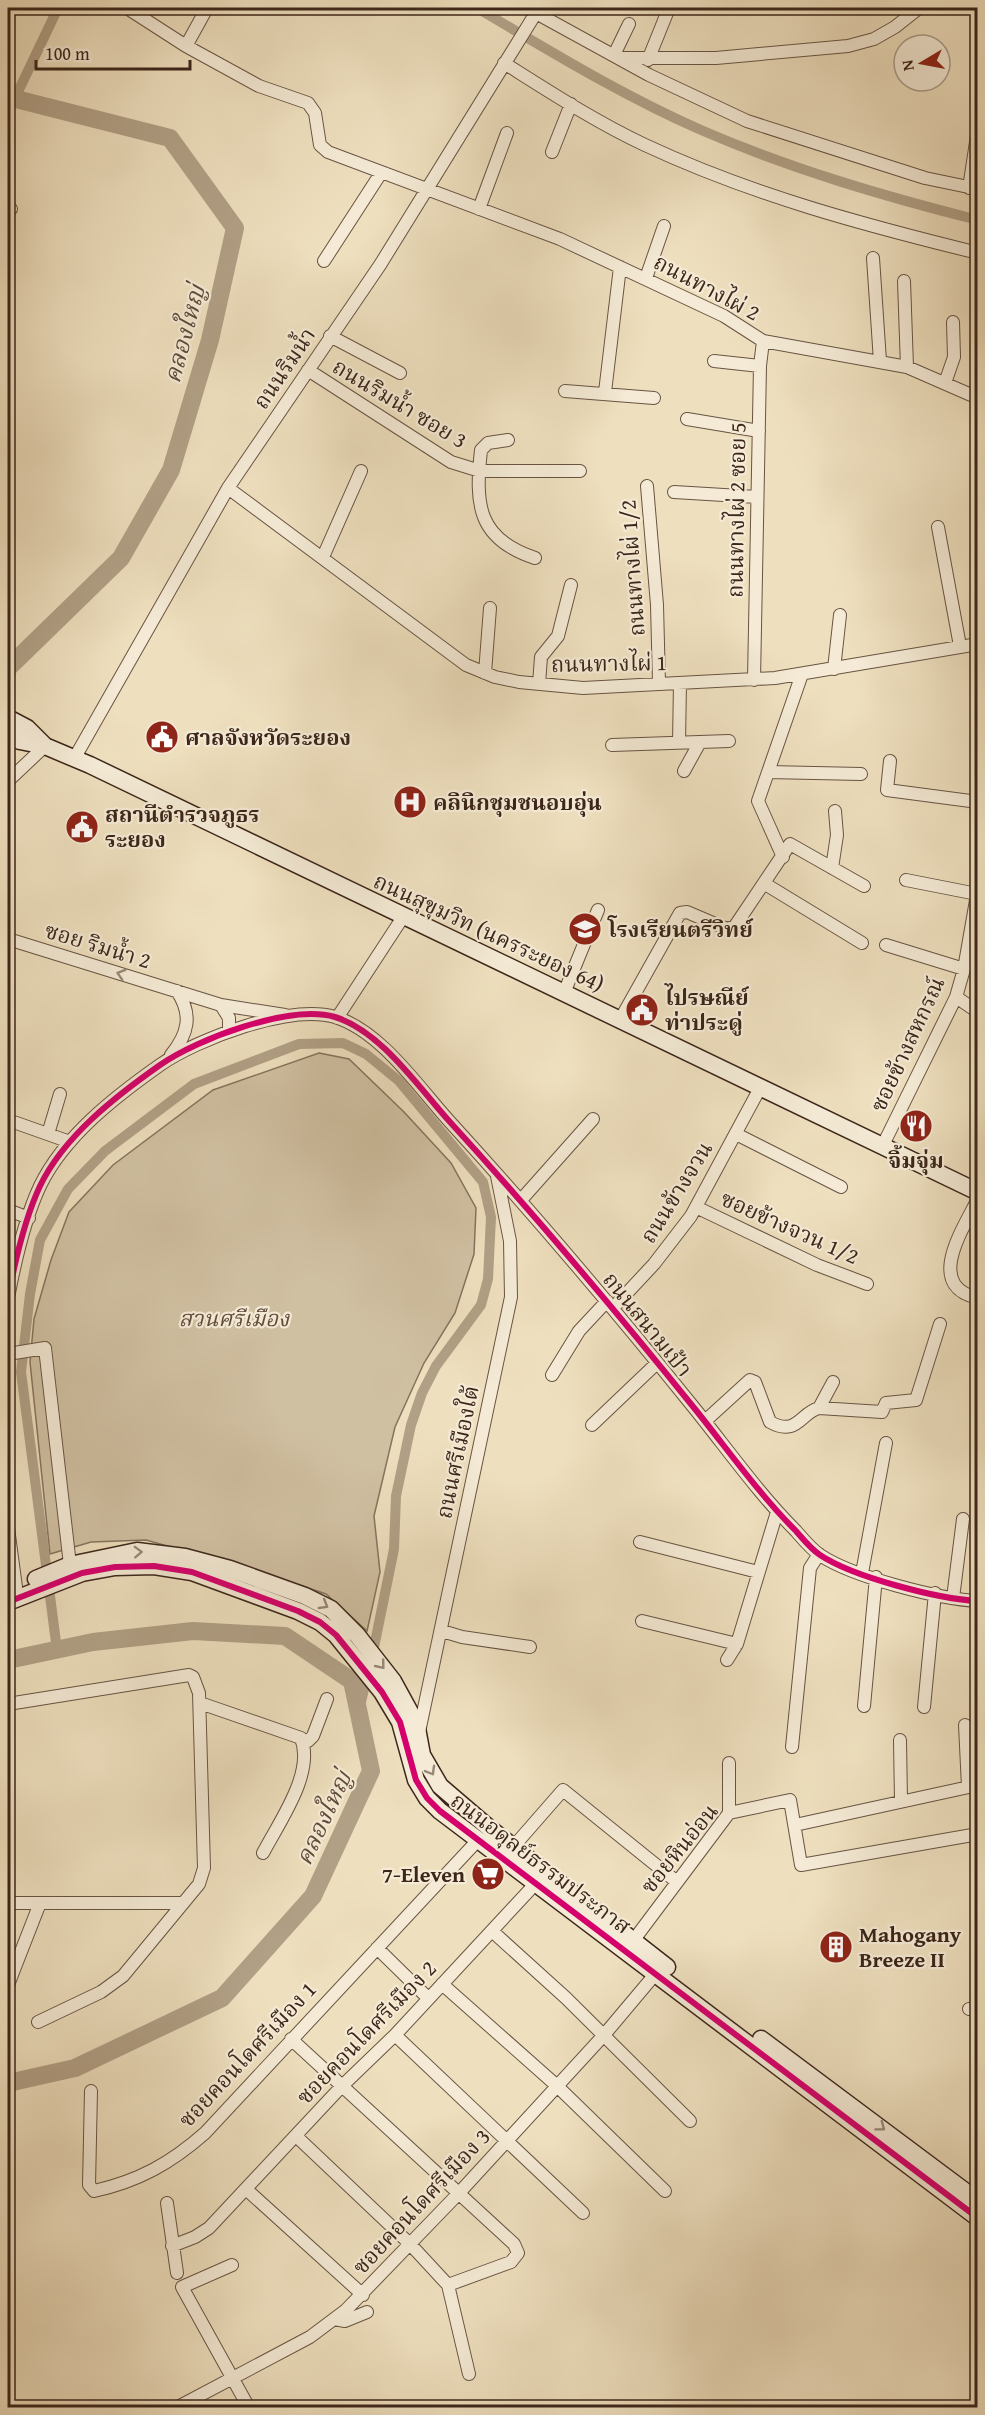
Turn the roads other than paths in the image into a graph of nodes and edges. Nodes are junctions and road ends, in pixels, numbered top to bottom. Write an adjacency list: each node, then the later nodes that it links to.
1 (127, 8): 7 (street)
2 (207, 8): 7 (street)
3 (669, 8): 9 (street)
4 (919, 8): 9 (street)
5 (534, 11): 8 (street); 10 (street, ถนนริมน้ำ)
6 (629, 24): 8 (street)
7 (186, 46): 15 (street, ถนนทางไผ่ 2)
8 (616, 56): 9 (street); 16 (street)
9 (648, 60)
10 (504, 62): 11 (street); 17 (street, ถนนริมน้ำ)
11 (571, 104): 14 (street); 20 (street)
12 (978, 129): 16 (street)
13 (507, 133): 18 (street)
14 (552, 152)
15 (381, 173): 17 (street, ถนนทางไผ่ 2); 22 (street)
16 (973, 188)
17 (424, 190): 18 (street, ถนนทางไผ่ 2); 27 (street, ถนนริมน้ำ)
18 (479, 209): 23 (street, ถนนทางไผ่ 2)
19 (664, 226): 24 (street)
20 (978, 253)
21 (873, 258): 30 (street)
22 (324, 261)
23 (620, 267): 24 (street, ถนนทางไผ่ 2); 37 (street)
24 (646, 278): 28 (street, ถนนทางไผ่ 2)
25 (904, 281): 32 (street)
26 (953, 322): 35 (street)
27 (330, 336): 33 (street, ถนนริมน้ำ); 34 (street)
28 (763, 340): 30 (street, ถนนทางไผ่ 2); 31 (street, ถนนทางไผ่ 2 ซอย 5)
29 (714, 361): 31 (street)
30 (880, 362): 32 (street, ถนนทางไผ่ 2)
31 (760, 366): 41 (street, ถนนทางไผ่ 2 ซอย 5)
32 (907, 368): 35 (street, ถนนทางไผ่ 2)
33 (308, 370): 44 (street, ถนนริมน้ำ ซอย 3); 47 (street, ถนนริมน้ำ)
34 (400, 373)
35 (945, 383): 39 (street, ถนนทางไผ่ 2)
36 (566, 391): 37 (street)
37 (605, 392): 38 (street)
38 (654, 398)
39 (978, 398)
40 (687, 419): 41 (street)
41 (759, 431): 49 (street, ถนนทางไผ่ 2 ซอย 5)
42 (508, 440): 44 (street)
43 (361, 471): 51 (street)
44 (480, 471): 45 (street, ถนนริมน้ำ ซอย 3); 52 (street)
45 (580, 471)
46 (647, 486): 62 (street, ถนนทางไผ่ 1/2)
47 (228, 488): 51 (street, ถนนทางไผ่ 1); 72 (street, ถนนริมน้ำ)
48 (674, 492): 49 (street)
49 (757, 497): 61 (street, ถนนทางไผ่ 2 ซอย 5)
50 (938, 527): 57 (street)
51 (323, 557): 59 (street, ถนนทางไผ่ 1)
52 (535, 558)
53 (570, 585): 64 (street)
54 (490, 608): 59 (street)
55 (840, 615): 58 (street)
56 (978, 644): 57 (street, ถนนทางไผ่ 1)
57 (960, 646): 58 (street, ถนนทางไผ่ 1)
58 (834, 669): 60 (street, ถนนทางไผ่ 1)
59 (485, 673): 64 (street, ถนนทางไผ่ 1)
60 (802, 674): 61 (street, ถนนทางไผ่ 1); 75 (street)
61 (754, 680): 63 (street, ถนนทางไผ่ 1)
62 (659, 683): 63 (street, ถนนทางไผ่ 1); 64 (street, ถนนทางไผ่ 1)
63 (680, 683): 69 (street)
64 (539, 684)
65 (8, 718): 66 (street, ถนนสุขุมวิท (นครระยอง 64))
66 (18, 735): 71 (street, ถนนสุขุมวิท (นครระยอง 64))
67 (729, 741): 68 (street)
68 (700, 742): 69 (street); 74 (street)
69 (679, 743): 70 (street)
70 (612, 745)
71 (45, 746): 72 (street, ถนนสุขุมวิท (นครระยอง 64)); 77 (street)
72 (74, 759): 87 (street, ถนนสุขุมวิท (นครระยอง 64))
73 (890, 761): 78 (street)
74 (684, 771)
75 (768, 772): 76 (street); 80 (street)
76 (861, 774)
77 (8, 781)
78 (978, 802)
79 (835, 811): 81 (street)
80 (783, 857): 81 (street); 83 (street)
81 (832, 868): 84 (street)
82 (906, 880): 85 (street)
83 (765, 884): 89 (street); 100 (street)
84 (864, 886)
85 (977, 895): 91 (street, ซอยข้างสหกรณ์)
86 (598, 910): 93 (street)
87 (403, 917): 93 (street, ถนนสุขุมวิท (นครระยอง 64)); 99 (street)
88 (8, 939): 92 (street, ซอย ริมน้ำ 2, one-way to 88)
89 (862, 943)
90 (886, 945): 91 (street)
91 (964, 969): 94 (street, ซอยข้างสหกรณ์)
92 (177, 992): 95 (street, ซอย ริมน้ำ 2); 101 (street)
93 (564, 993): 100 (street, ถนนสุขุมวิท (นครระยอง 64))
94 (956, 997): 97 (street); 112 (street, ซอยข้างสหกรณ์)
95 (200, 999): 96 (street, ซอย ริมน้ำ 2); 101 (street)
96 (221, 1005): 98 (street, ซอย ริมน้ำ 2); 102 (street)
97 (978, 1012)
98 (292, 1016): 99 (street, ถนนสนามเป้า); 102 (street)
99 (337, 1017): 113 (street, ถนนสนามเป้า)
100 (620, 1020): 105 (street, ถนนสุขุมวิท (นครระยอง 64))
101 (187, 1022): 103 (street); 104 (street)
102 (229, 1031): 103 (street)
103 (214, 1037): 104 (street)
104 (167, 1060): 111 (street)
105 (760, 1088): 110 (street, ถนนข้างจวน); 112 (street, ถนนสุขุมวิท (นครระยอง 64))
106 (60, 1094): 109 (street)
107 (593, 1119): 117 (street)
108 (8, 1120): 109 (street)
109 (48, 1134): 111 (street)
110 (736, 1134): 114 (street); 118 (street, ถนนข้างจวน)
111 (70, 1142): 120 (street)
112 (883, 1144): 115 (street, ถนนสุขุมวิท (นครระยอง 64))
113 (496, 1172): 117 (street, ถนนสนามเป้า); 148 (street, ถนนศรีเมืองใต้)
114 (842, 1187)
115 (978, 1192)
116 (978, 1199): 123 (street)
117 (521, 1200): 124 (street, ถนนสนามเป้า)
118 (696, 1208): 121 (street, ซอยข้างจวน 1/2); 124 (street, ถนนข้างจวน)
119 (8, 1210): 120 (street)
120 (29, 1218): 122 (street)
121 (867, 1284)
122 (8, 1293)
123 (978, 1298)
124 (610, 1305): 127 (street, ถนนสนามเป้า); 128 (street, ถนนข้างจวน)
125 (940, 1324): 130 (street)
126 (8, 1354): 139 (street)
127 (656, 1364): 131 (street, ถนนสนามเป้า); 132 (street)
128 (552, 1375)
129 (833, 1382): 130 (street)
130 (819, 1408): 131 (street)
131 (705, 1421): 134 (street, ถนนสนามเป้า)
132 (592, 1425)
133 (886, 1443): 141 (street)
134 (777, 1512): 138 (street, ถนนสนามเป้า); 140 (street)
135 (963, 1519): 145 (street)
136 (8, 1528): 143 (street)
137 (640, 1542): 140 (street)
138 (819, 1554): 141 (street, ถนนสนามเป้า); 162 (street)
139 (68, 1571): 143 (street, ถนนอดุลย์ธรรมประภาส); 155 (street, ถนนอดุลย์ธรรมประภาส)
140 (758, 1572): 149 (street)
141 (862, 1572): 142 (street, ถนนสนามเป้า)
142 (876, 1577): 144 (street, ถนนสนามเป้า); 156 (street)
143 (10, 1593)
144 (935, 1593): 145 (street, ถนนสนามเป้า); 157 (street)
145 (953, 1598): 146 (street, ถนนสนามเป้า)
146 (978, 1601)
147 (642, 1621): 149 (street)
148 (442, 1631): 150 (street); 159 (street, ถนนศรีเมืองใต้)
149 (737, 1644): 151 (street)
150 (530, 1647)
151 (727, 1659)
152 (327, 1699): 161 (street)
153 (200, 1703): 154 (street); 161 (street); 176 (street)
154 (8, 1704)
155 (398, 1704): 159 (street, ถนนอดุลย์ธรรมประภาส); 169 (street, ถนนอดุลย์ธรรมประภาส)
156 (864, 1706)
157 (924, 1707)
158 (965, 1725): 164 (street)
159 (418, 1739): 170 (street, ถนนอดุลย์ธรรมประภาส, one-way to 170)
160 (900, 1740): 165 (street)
161 (302, 1742): 171 (street)
162 (792, 1747)
163 (729, 1764): 166 (street)
164 (973, 1786): 165 (street)
165 (901, 1801): 167 (street)
166 (729, 1813): 167 (street, ซอยหินอ่อน); 173 (street, ซอยหินอ่อน)
167 (795, 1825): 168 (street, ซอยหินอ่อน)
168 (978, 1834)
169 (479, 1839): 172 (street, ถนนอดุลย์ธรรมประภาส); 179 (street, ซอยคอนโดศรีเมือง 1)
170 (514, 1846): 173 (street); 178 (street, ถนนอดุลย์ธรรมประภาส)
171 (263, 1853)
172 (537, 1882): 177 (street, ซอยคอนโดศรีเมือง 2); 178 (street, ถนนอดุลย์ธรรมประภาส)
173 (677, 1882): 178 (street, ซอยหินอ่อน)
174 (8, 1903): 175 (street)
175 (40, 1903): 176 (street); 182 (street)
176 (180, 1903): 184 (street)
177 (492, 1931): 181 (street, ซอยคอนโดศรีเมือง 2); 186 (street)
178 (630, 1945): 180 (street, ถนนอดุลย์ธรรมประภาส); 194 (street, ถนนอดุลย์ธรรมประภาส, one-way to 194)
179 (377, 1948): 183 (street); 187 (street, ซอยคอนโดศรีเมือง 1)
180 (657, 1972): 186 (street, ซอยคอนโดศรีเมือง 3); 194 (street, ถนนอดุลย์ธรรมประภาส)
181 (442, 1984): 183 (street, ซอยคอนโดศรีเมือง 2); 188 (street)
182 (8, 1985)
183 (428, 1998): 185 (street, ซอยคอนโดศรีเมือง 2)
184 (38, 2022)
185 (395, 2035): 189 (street, ซอยคอนโดศรีเมือง 2); 193 (street)
186 (604, 2035): 188 (street, ซอยคอนโดศรีเมือง 3); 191 (street)
187 (291, 2039): 189 (street); 190 (street, ซอยคอนโดศรีเมือง 1)
188 (556, 2085): 193 (street, ซอยคอนโดศรีเมือง 3); 196 (street)
189 (341, 2086): 192 (street, ซอยคอนโดศรีเมือง 2); 197 (street)
190 (91, 2091)
191 (690, 2121)
192 (296, 2136): 195 (street, ซอยคอนโดศรีเมือง 2); 202 (street)
193 (506, 2140): 197 (street, ซอยคอนโดศรีเมือง 3); 200 (street)
194 (929, 2172): 198 (street, ถนนอดุลย์ธรรมประภาส); 201 (street, ถนนอดุลย์ธรรมประภาส)
195 (246, 2188): 203 (street, ซอยคอนโดศรีเมือง 2); 207 (street)
196 (665, 2191)
197 (459, 2193): 202 (street, ซอยคอนโดศรีเมือง 3); 206 (street)
198 (978, 2201)
199 (167, 2203): 203 (street)
200 (583, 2213)
201 (978, 2218)
202 (410, 2244): 206 (street); 207 (street, ซอยคอนโดศรีเมือง 3)
203 (172, 2246): 205 (street)
204 (232, 2265): 211 (street)
205 (177, 2272)
206 (448, 2284): 210 (street)
207 (363, 2295): 209 (street, ซอยคอนโดศรีเมือง 3)
208 (367, 2312): 209 (street)
209 (334, 2319): 211 (street, ซอยคอนโดศรีเมือง 3)
210 (470, 2374)
211 (233, 2379): 212 (street, ซอยคอนโดศรีเมือง 3); 213 (street)
212 (176, 2408)
213 (249, 2408)

